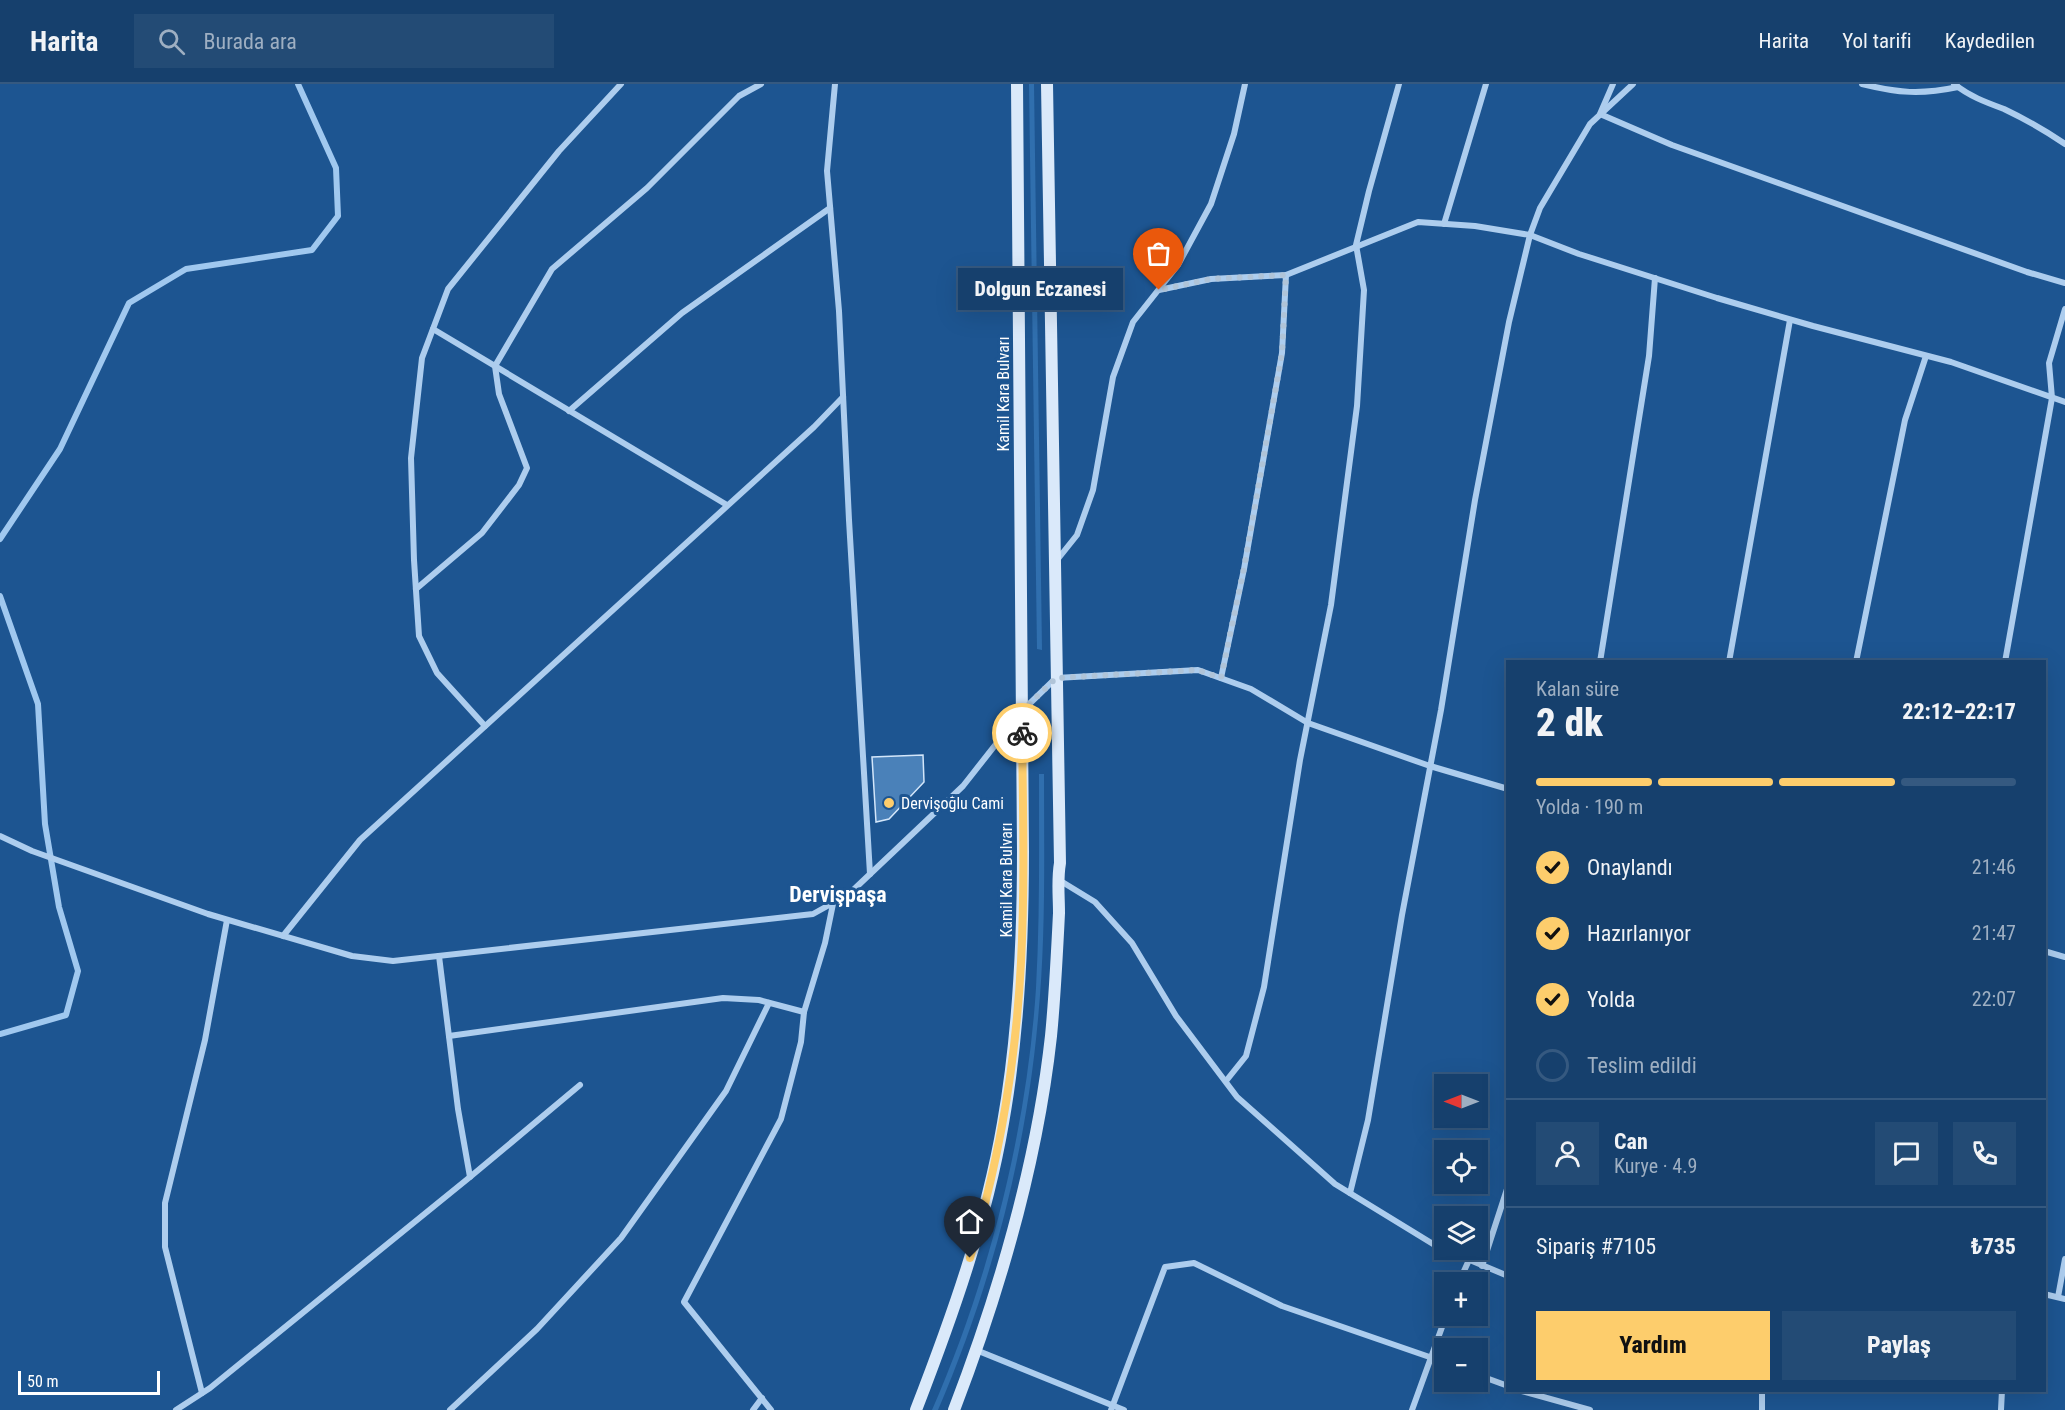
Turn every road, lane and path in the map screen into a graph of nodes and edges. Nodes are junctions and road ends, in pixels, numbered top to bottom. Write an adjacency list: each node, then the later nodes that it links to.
1 (621, 84): 25 (street)
2 (761, 84): 27 (street)
3 (835, 84): 15 (street)
4 (1017, 84): 41 (main road, Kamil Kara Bulvarı)
5 (1047, 84): 33 (main road)
6 (1245, 84): 22 (street)
7 (1399, 84): 18 (street)
8 (1486, 84): 16 (street)
9 (1613, 84): 13 (street)
10 (1633, 84): 13 (street)
11 (1862, 84): 12 (street)
12 (1956, 86): 14 (street)
13 (1600, 114): 17 (street); 21 (street)
14 (2065, 144)
15 (830, 208): 28 (street); 31 (street)
16 (1444, 224): 17 (street); 18 (street)
17 (1530, 235): 20 (street); 44 (street)
18 (1356, 245): 19 (street); 42 (street)
19 (1286, 275): 22 (street); 40 (street)
20 (1655, 278): 24 (street); 35 (street)
21 (2065, 282)
22 (1159, 290): 33 (street)
23 (2065, 309): 29 (street)
24 (1790, 320): 26 (street); 36 (street)
25 (433, 329): 27 (street); 34 (street)
26 (1926, 356): 29 (street); 37 (street)
27 (495, 366): 31 (street); 34 (street)
28 (843, 397): 32 (street); 47 (street)
29 (2052, 398): 30 (street); 38 (street)
30 (2065, 402)
31 (569, 411): 32 (street)
32 (727, 505): 43 (street)
33 (1055, 563): 39 (main road)
34 (416, 589): 43 (street)
35 (1600, 660)
36 (1729, 660)
37 (1856, 660)
38 (2005, 660)
39 (1056, 678): 40 (street); 41 (street); 48 (main road)
40 (1221, 678): 42 (street)
41 (1022, 711): 47 (street); 87 (main road, Kamil Kara Bulvarı)
42 (1308, 723): 44 (street); 58 (street)
43 (485, 726): 51 (street)
44 (1430, 766): 45 (street); 62 (street)
45 (1506, 788)
46 (0, 836): 50 (street)
47 (870, 874): 49 (street)
48 (1057, 879): 58 (street); 72 (main road)
49 (833, 904): 53 (street); 56 (street)
50 (227, 920): 51 (street); 80 (street)
51 (283, 936): 53 (street)
52 (2046, 952): 54 (street)
53 (439, 956): 57 (street)
54 (2065, 957)
55 (769, 1003): 56 (street); 57 (street); 84 (street)
56 (804, 1012): 81 (street)
57 (449, 1036): 60 (street)
58 (1226, 1081): 62 (street)
59 (580, 1085): 60 (street)
60 (470, 1178): 80 (street)
61 (1506, 1192): 66 (street)
62 (1350, 1193): 63 (street)
63 (1434, 1243)
64 (2065, 1259): 70 (street)
65 (1469, 1260): 66 (street); 67 (street)
66 (1482, 1266): 68 (street)
67 (1464, 1272)
68 (1506, 1275)
69 (2046, 1294): 70 (street)
70 (2061, 1298)
71 (1442, 1326): 73 (street)
72 (976, 1350): 82 (street); 88 (main road)
73 (1431, 1357): 74 (street); 82 (street); 90 (street)
74 (1434, 1358)
75 (1488, 1379): 76 (street)
76 (1506, 1385)
77 (1525, 1392): 91 (street)
78 (1762, 1392): 92 (street)
79 (2002, 1392): 93 (street)
80 (201, 1393): 83 (street)
81 (762, 1398): 85 (street); 86 (street)
82 (1112, 1408): 89 (street)
83 (176, 1410)
84 (450, 1410)
85 (753, 1410)
86 (771, 1410)
87 (916, 1410)
88 (954, 1410)
89 (1124, 1410)
90 (1412, 1410)
91 (1590, 1410)
92 (1762, 1410)
93 (2001, 1410)

